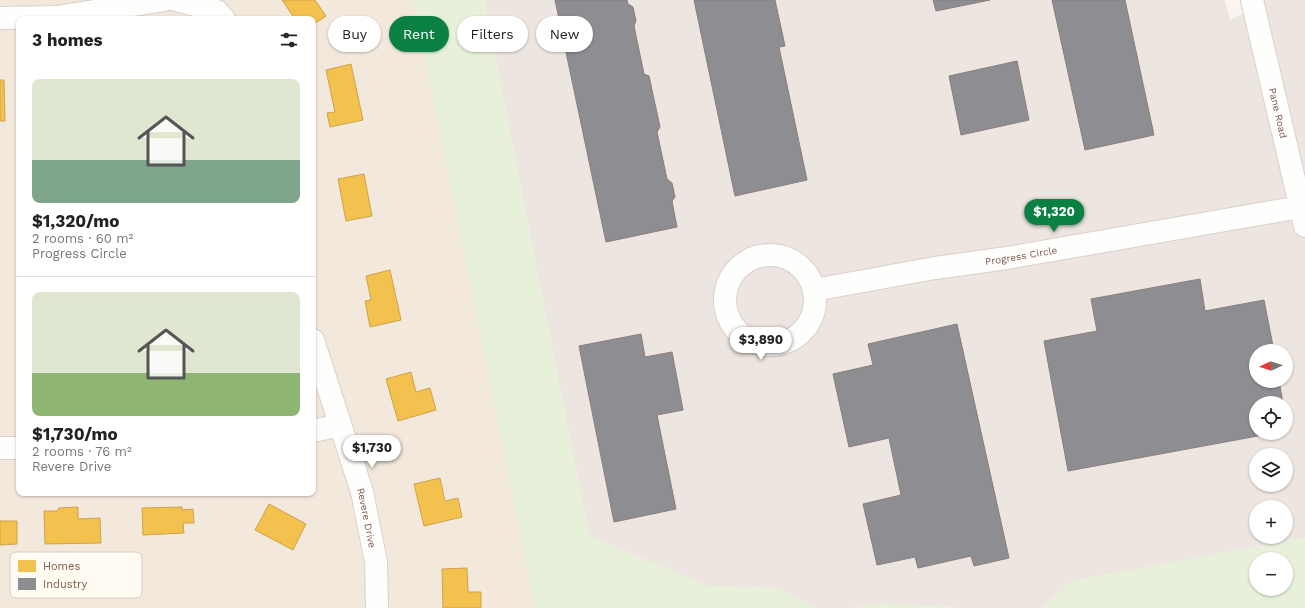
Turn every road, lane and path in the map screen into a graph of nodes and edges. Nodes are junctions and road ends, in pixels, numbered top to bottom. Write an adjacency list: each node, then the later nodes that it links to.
1 (165, 0): 4 (street)
2 (176, 0): 5 (street)
3 (1252, 0): 8 (street, Pane Road)
4 (63, 16)
5 (221, 16)
6 (0, 18): 7 (street)
7 (16, 18)
8 (1302, 216): 9 (street, Progress Circle)
9 (814, 290): 9 (street)
10 (316, 349): 11 (street, Revere Drive)
11 (340, 425): 12 (street); 15 (street, Revere Drive)
12 (316, 430)
13 (0, 448): 14 (street)
14 (16, 448)
15 (377, 608)

